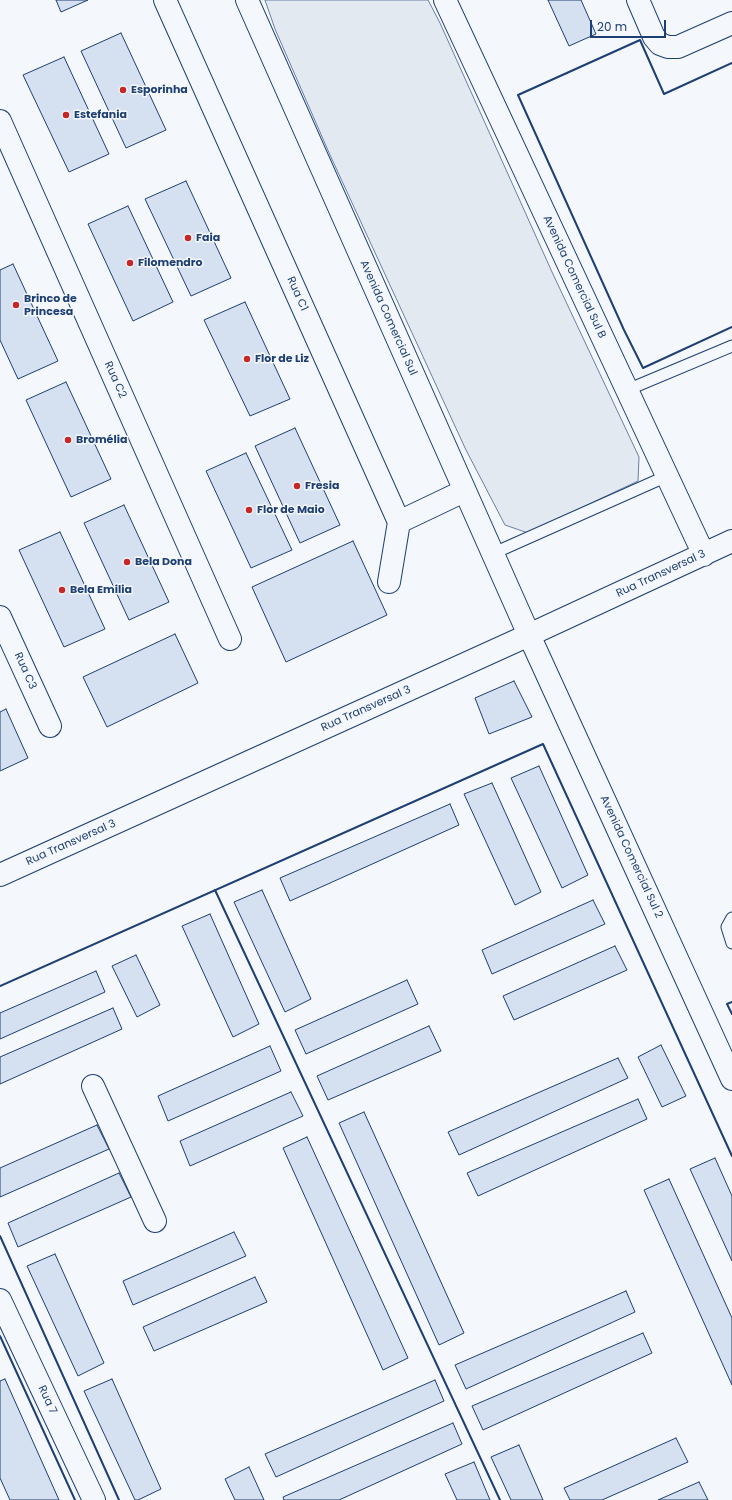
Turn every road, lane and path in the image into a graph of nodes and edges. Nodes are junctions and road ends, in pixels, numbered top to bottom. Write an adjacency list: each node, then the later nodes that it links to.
1 (165, 0): 11 (street, Rua C1)
2 (247, 0): 10 (street, Avenida Comercial Sul)
3 (445, 0): 8 (street, Avenida Comercial Sul B)
4 (638, 0): 5 (street)
5 (732, 23)
6 (0, 121): 18 (street, Rua C2)
7 (732, 346): 8 (lane)
8 (627, 390): 9 (street, Avenida Comercial Sul B)
9 (667, 476): 13 (lane); 14 (street, Avenida Comercial Sul B)
10 (464, 491): 11 (street); 13 (street, Avenida Comercial Sul)
11 (399, 522): 15 (street)
12 (732, 541): 14 (street, Rua Transversal 3)
13 (494, 552): 17 (street, Avenida Comercial Sul)
14 (704, 555): 17 (street, Rua Transversal 3)
15 (389, 582)
16 (0, 617): 19 (street, Rua C3)
17 (529, 635): 20 (street, Rua Transversal 3); 23 (street, Avenida Comercial Sul 2)
18 (230, 639)
19 (50, 726)
20 (0, 875)
21 (732, 918): 22 (lane)
22 (732, 943)
23 (732, 1079)
24 (93, 1086): 25 (street)
25 (155, 1221)
26 (0, 1300): 27 (street, Rua 7)
27 (94, 1500)

